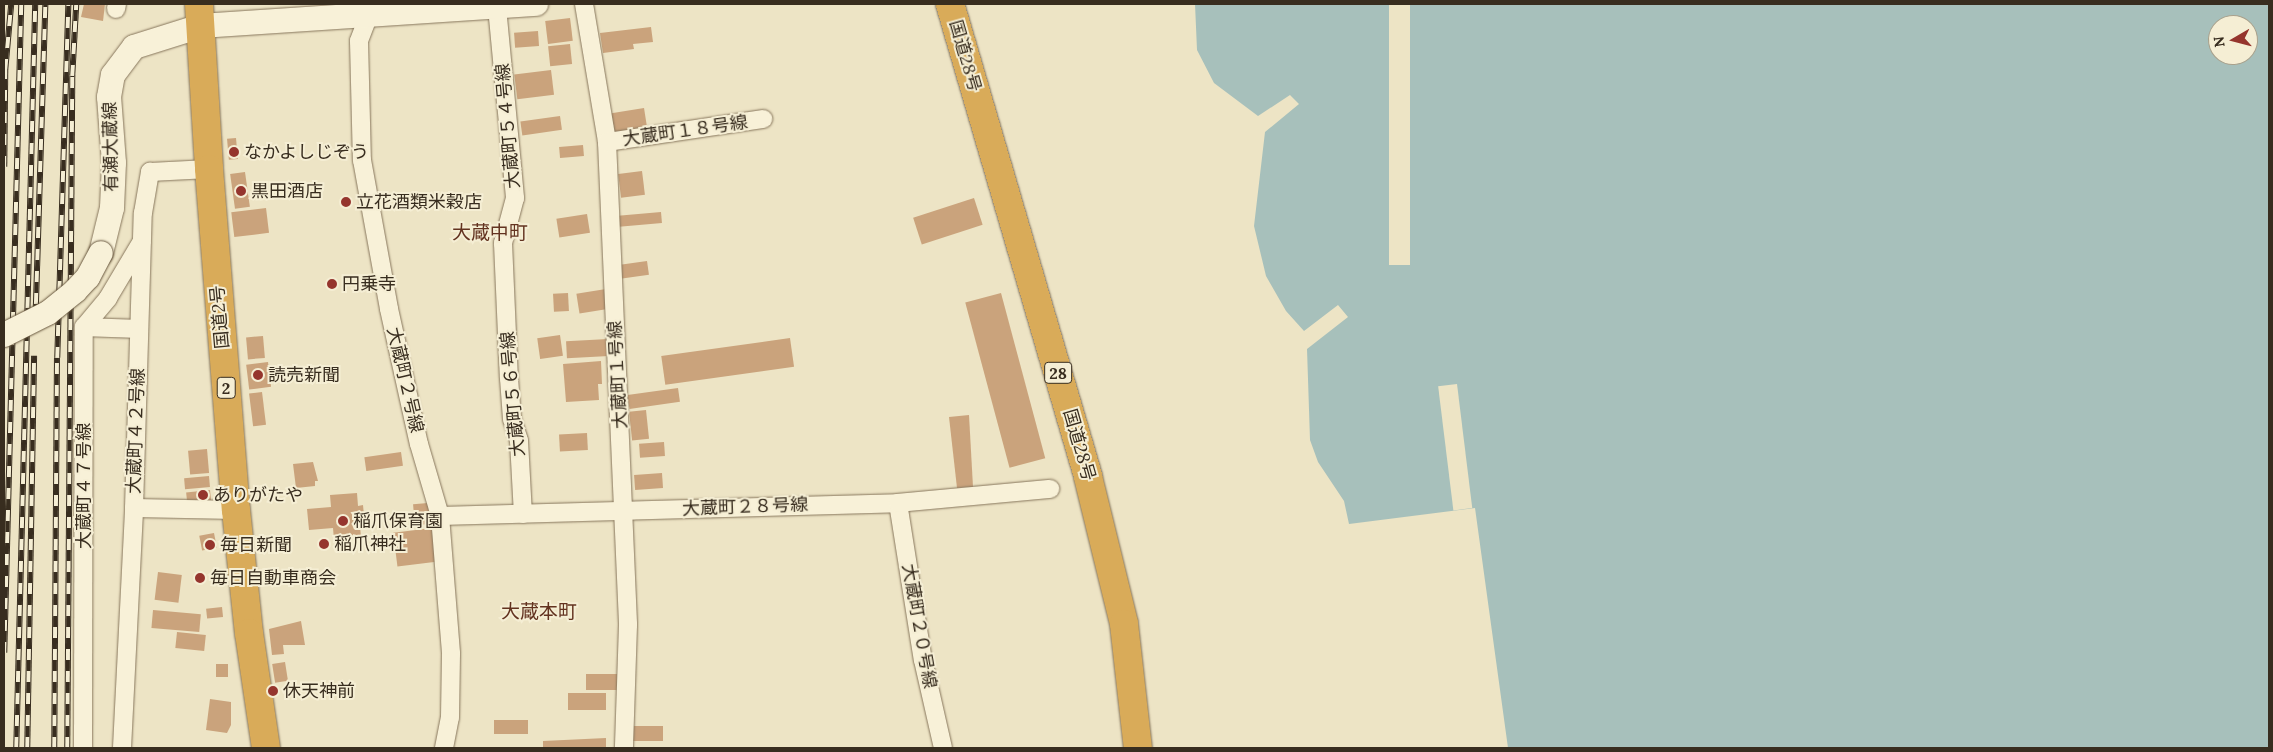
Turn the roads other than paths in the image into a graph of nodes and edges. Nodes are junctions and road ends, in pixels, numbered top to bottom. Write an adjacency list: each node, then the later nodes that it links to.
1 (536, 4): 4 (main road, 有瀬大蔵線)
2 (584, 4): 8 (street, 大蔵町１号線)
3 (950, 4): 28 (highway, 国道28号 / 28)
4 (497, 7): 5 (main road, 有瀬大蔵線); 11 (street, 大蔵町５４号線)
5 (370, 12): 6 (main road, 有瀬大蔵線); 21 (street, 大蔵町２号線)
6 (200, 15): 9 (highway, 国道2号 / 2); 14 (main road, 有瀬大蔵線, bridge)
7 (763, 119): 8 (street, 大蔵町１８号線)
8 (607, 142): 19 (street, 大蔵町１号線)
9 (209, 169): 10 (street, 大蔵町４２号線); 18 (highway, 国道2号 / 2)
10 (142, 241): 12 (street); 13 (street, 大蔵町４２号線)
11 (503, 244): 20 (street, 大蔵町５６号線)
12 (84, 326): 13 (street); 22 (street, 大蔵町４７号線)
13 (139, 329): 17 (street, 大蔵町４２号線)
14 (4, 335)
15 (1050, 489): 16 (street, 大蔵町２８号線)
16 (898, 502): 19 (street, 大蔵町２８号線); 27 (street, 大蔵町２０号線)
17 (134, 508): 18 (street); 23 (street, 大蔵町４２号線)
18 (236, 510): 24 (highway, 国道2号 / 2)
19 (625, 510): 20 (street, 大蔵町２８号線); 26 (street, 大蔵町１号線)
20 (522, 514): 21 (street, 大蔵町２８号線)
21 (440, 516): 25 (street, 大蔵町２号線)
22 (83, 748)
23 (122, 748)
24 (266, 748)
25 (444, 748)
26 (624, 748)
27 (943, 748)
28 (1138, 748)

